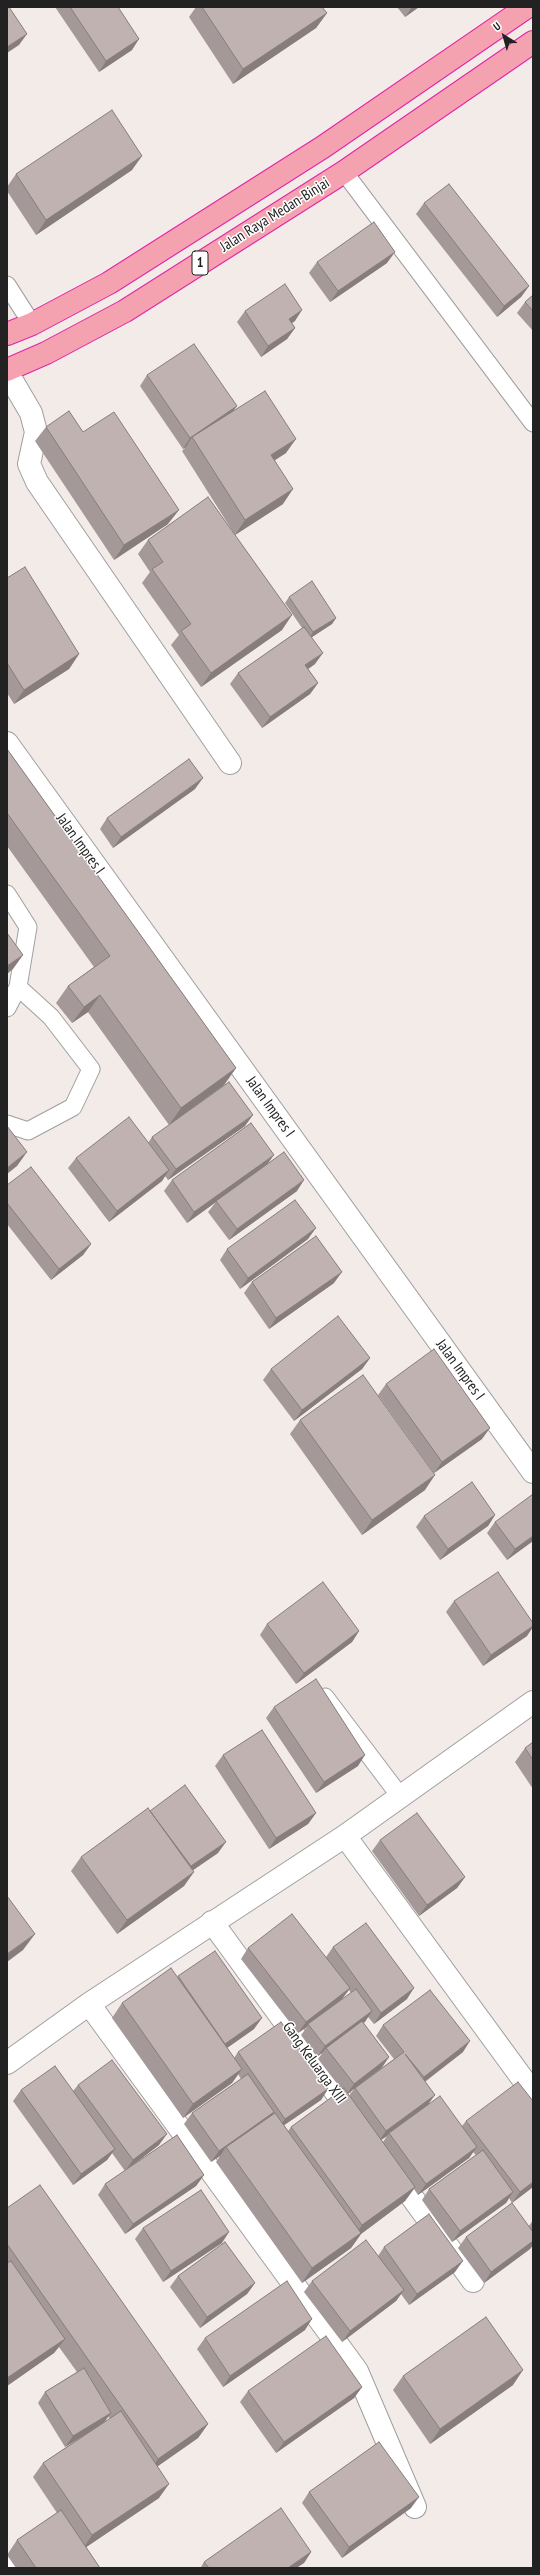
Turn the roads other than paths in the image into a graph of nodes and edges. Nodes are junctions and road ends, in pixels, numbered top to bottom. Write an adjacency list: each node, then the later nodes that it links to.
1 (527, 7): 5 (highway, Jalan Raya Medan-Binjai / 1)
2 (533, 42): 3 (highway, Jalan Raya Medan-Binjai / 1)
3 (344, 172): 7 (highway, Jalan Raya Medan-Binjai / 1); 8 (lane)
4 (7, 285): 5 (lane)
5 (32, 324): 6 (highway, Jalan Raya Medan-Binjai / 1)
6 (7, 334)
7 (7, 371): 10 (street)
8 (533, 423)
9 (7, 743): 15 (street, Jalan Impres I)
10 (230, 763)
11 (7, 894): 12 (lane)
12 (18, 987): 13 (lane); 14 (lane)
13 (7, 1008)
14 (7, 1124)
15 (533, 1472)
16 (320, 1690): 18 (lane)
17 (533, 1702): 18 (street)
18 (400, 1796): 19 (street)
19 (346, 1836): 20 (street); 23 (street)
20 (212, 1922): 21 (street); 24 (street, Gang Keluarga XIII)
21 (89, 2004): 22 (street); 27 (street)
22 (7, 2063)
23 (533, 2093)
24 (366, 2134)
25 (380, 2153): 26 (street)
26 (473, 2281)
27 (415, 2507)

